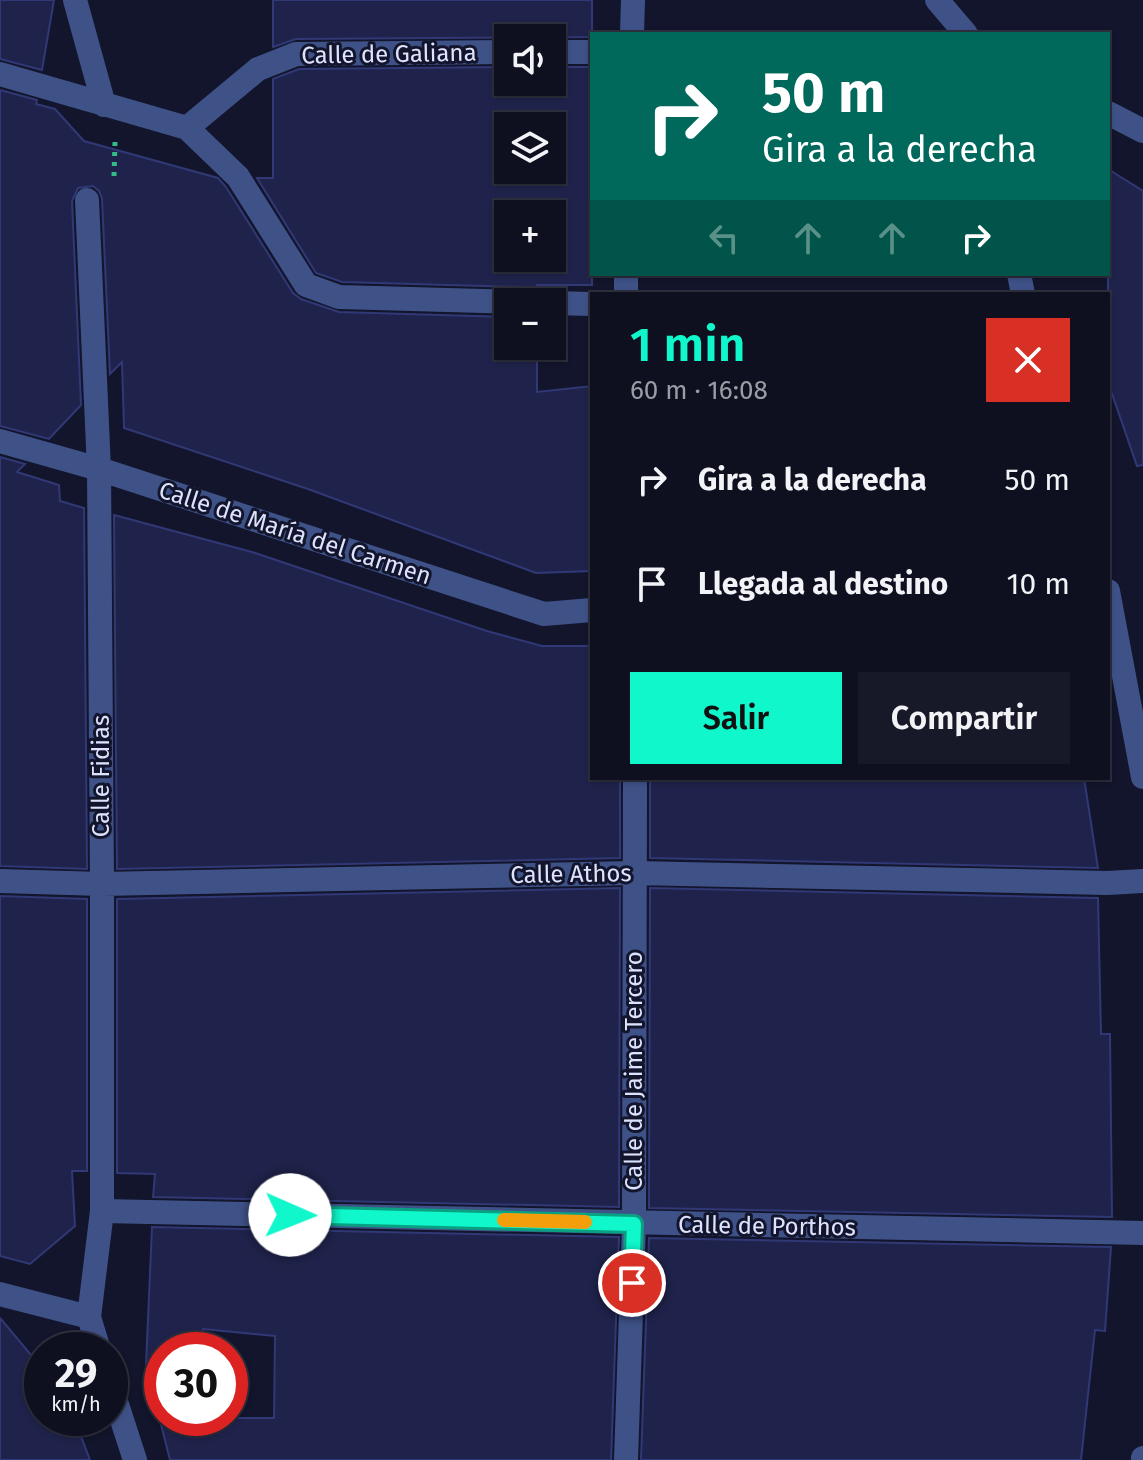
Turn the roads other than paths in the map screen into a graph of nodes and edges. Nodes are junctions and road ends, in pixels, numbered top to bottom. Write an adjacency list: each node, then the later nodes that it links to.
1 (75, 0): 10 (street)
2 (633, 0): 4 (street)
3 (937, 0): 5 (street)
4 (632, 32)
5 (964, 32)
6 (494, 52): 12 (street, Calle de Galiana)
7 (566, 52): 8 (street)
8 (590, 52)
9 (0, 74): 10 (street)
10 (104, 105): 12 (street)
11 (1110, 114): 13 (street)
12 (187, 128): 15 (street)
13 (1143, 131)
14 (87, 200): 19 (street, Calle Fidias)
15 (494, 301)
16 (566, 303): 17 (street)
17 (590, 304)
18 (0, 441): 19 (street, Calle de María del Carmen)
19 (99, 469): 21 (street, Calle de María del Carmen); 27 (street, Calle Fidias)
20 (1110, 602): 22 (street)
21 (590, 610)
22 (1143, 777)
23 (635, 780): 24 (street, Calle de Jaime Tercero)
24 (635, 873): 26 (street, Calle Athos); 27 (street, Calle Athos); 29 (street, Calle de Jaime Tercero)
25 (0, 881): 27 (street, Calle Athos)
26 (1143, 881)
27 (102, 884): 28 (street, Calle Fidias)
28 (102, 1211): 29 (street, Calle de Porthos); 32 (street, Calle Fidias)
29 (634, 1224): 30 (street, Calle de Porthos); 36 (street, Calle de Jaime Tercero)
30 (1143, 1233)
31 (0, 1294): 32 (street)
32 (89, 1317): 33 (street, Calle Fidias)
33 (94, 1332)
34 (127, 1436): 35 (street)
35 (135, 1460)
36 (626, 1460)

